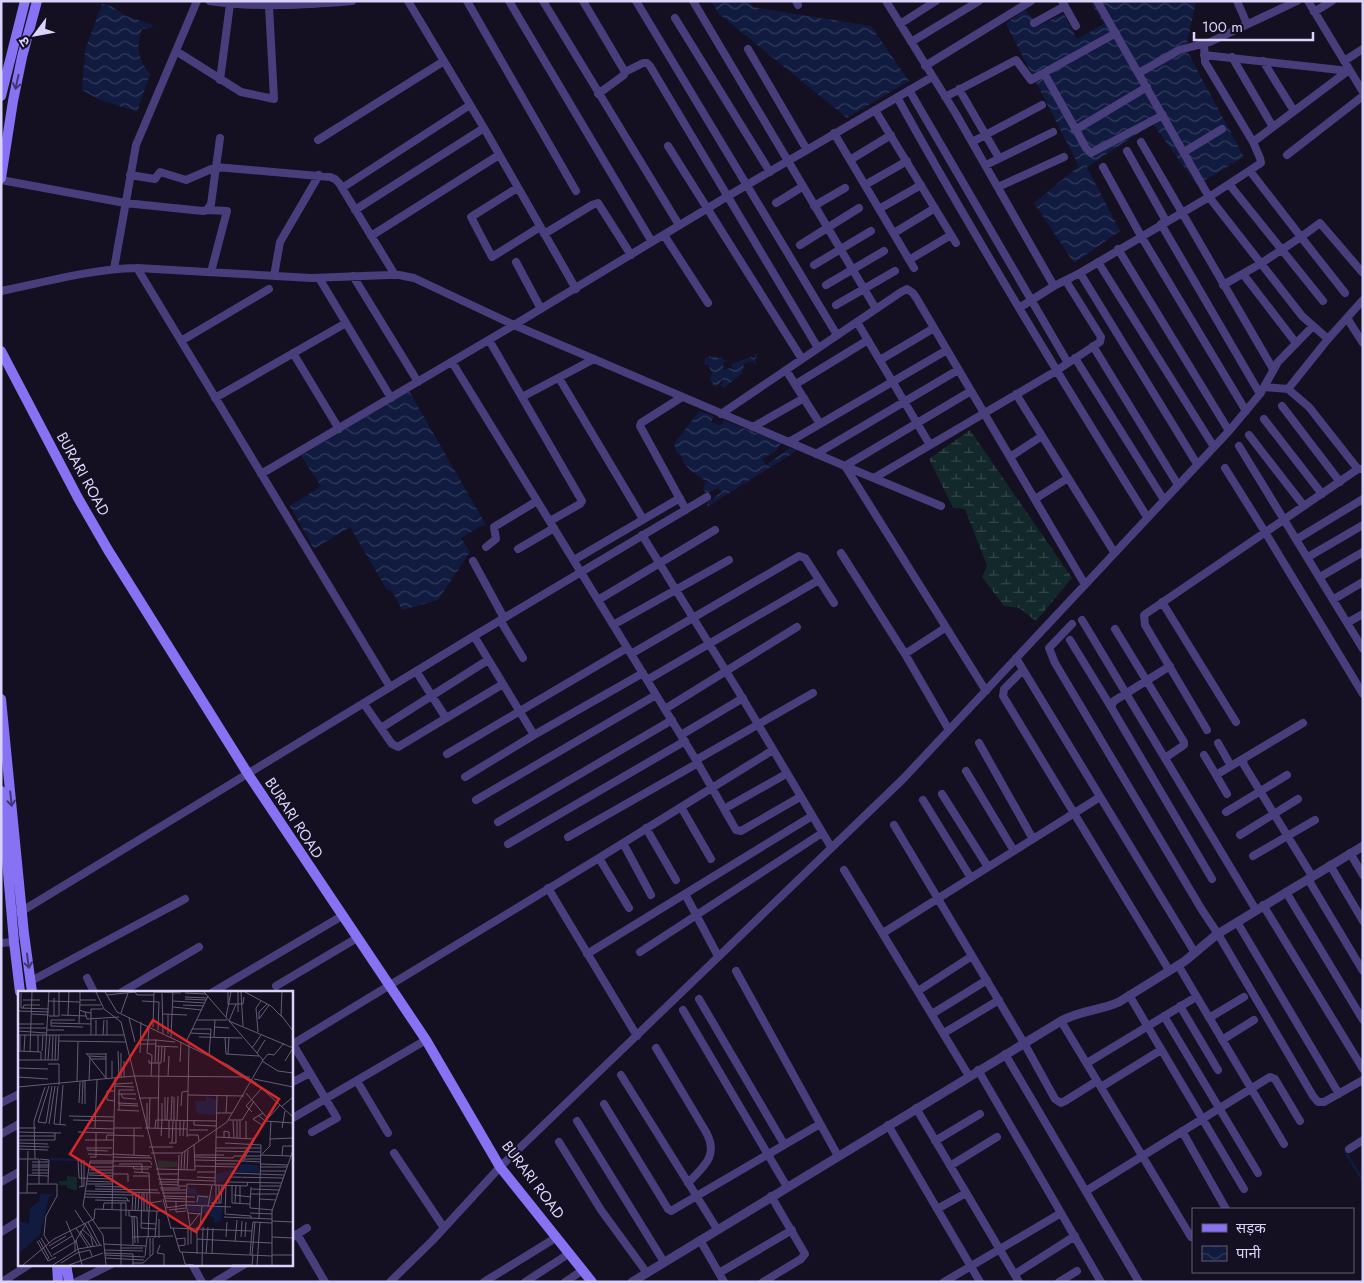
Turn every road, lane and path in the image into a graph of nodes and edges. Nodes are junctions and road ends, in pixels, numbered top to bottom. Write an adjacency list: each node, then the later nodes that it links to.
1 (25, 1): 45 (main road)
2 (37, 1): 97 (main road, one-way to 97)
3 (198, 1): 38 (street)
4 (210, 1): 23 (street)
5 (352, 1): 22 (street)
6 (408, 1): 41 (street)
7 (467, 1): 107 (street)
8 (509, 1): 131 (street)
9 (543, 1): 56 (street)
10 (583, 1): 47 (street)
11 (636, 1): 101 (street)
12 (693, 1): 89 (street)
13 (886, 1): 30 (street)
14 (936, 1): 30 (street)
15 (979, 1): 34 (street)
16 (1031, 1): 44 (street)
17 (1097, 1): 33 (street)
18 (1237, 1): 31 (street)
19 (1297, 1): 31 (street)
20 (1308, 1): 27 (street)
21 (1332, 1): 27 (street)
22 (332, 2): 24 (street)
23 (230, 3): 26 (street); 51 (street)
24 (291, 4): 26 (street)
25 (1063, 4): 29 (street); 32 (street)
26 (269, 6): 51 (street)
27 (1314, 12): 43 (street)
28 (675, 18): 94 (street)
29 (1034, 23)
30 (900, 24): 34 (street)
31 (1247, 24): 35 (street)
32 (1076, 26)
33 (1116, 33): 48 (street); 49 (street)
34 (911, 42): 44 (street)
35 (1204, 44): 39 (street); 49 (street)
36 (748, 49): 80 (street)
37 (1363, 49): 43 (street)
38 (176, 51): 51 (street); 95 (street)
39 (1204, 55): 40 (street); 78 (street)
40 (1232, 58): 42 (street); 66 (street)
41 (444, 61): 61 (street); 75 (street)
42 (1263, 61): 46 (street); 64 (street)
43 (1344, 61): 46 (street)
44 (925, 66): 50 (street)
45 (5, 67): 57 (main road)
46 (1347, 71): 52 (street); 64 (street)
47 (625, 72): 56 (street); 108 (street)
48 (1044, 73): 54 (street); 68 (street)
49 (1139, 73): 53 (street)
50 (932, 77): 55 (street); 60 (street)
51 (220, 80)
52 (1361, 86)
53 (1147, 87): 65 (street); 68 (street)
54 (960, 89): 60 (street); 72 (street)
55 (909, 90): 59 (street); 166 (street)
56 (598, 94): 121 (street)
57 (1, 96)
58 (1363, 96): 84 (street)
59 (897, 97): 63 (street); 171 (street)
60 (945, 97): 76 (street)
61 (470, 105): 67 (street); 104 (street)
62 (1042, 105): 72 (street)
63 (875, 110): 71 (street); 73 (street)
64 (1294, 111): 66 (street)
65 (1163, 115): 68 (street); 82 (street)
66 (1273, 127): 78 (street)
67 (484, 128): 83 (street); 118 (street)
68 (1075, 130)
69 (1222, 130): 82 (street)
70 (1053, 132): 86 (street)
71 (834, 133): 80 (street); 87 (street)
72 (986, 134): 76 (street); 86 (street)
73 (891, 135): 87 (street); 88 (street)
74 (220, 138): 91 (street)
75 (318, 140)
76 (972, 142): 90 (street)
77 (1141, 142): 119 (street)
78 (1253, 142): 93 (street)
79 (668, 146): 113 (street)
80 (806, 150): 89 (street)
81 (1127, 151): 120 (street)
82 (1184, 152): 109 (street)
83 (498, 155): 105 (street); 128 (street)
84 (1287, 156)
85 (1064, 157): 103 (street)
86 (999, 158): 90 (street)
87 (850, 160): 99 (street)
88 (907, 161): 99 (street); 100 (street)
89 (787, 162): 94 (street); 102 (street)
90 (986, 165): 103 (street)
91 (216, 167): 95 (street); 96 (street); 117 (street)
92 (1103, 167): 129 (street)
93 (1250, 170): 98 (street); 130 (street)
94 (770, 172): 101 (street)
95 (130, 175): 110 (street)
96 (319, 175): 104 (street); 154 (street)
97 (1, 179): 110 (street)
98 (1229, 184): 109 (street); 136 (street)
99 (865, 185): 116 (street)
100 (921, 185): 115 (street); 116 (street)
101 (746, 186): 108 (street); 180 (street)
102 (802, 187): 111 (street); 112 (street)
103 (998, 187): 160 (street)
104 (342, 188): 118 (street)
105 (517, 188): 123 (street); 123 (street)
106 (845, 188): 112 (street)
107 (576, 190)
108 (728, 196): 113 (street); 188 (street)
109 (1209, 197): 119 (street); 142 (street)
110 (125, 203): 117 (street); 146 (street)
111 (776, 203)
112 (814, 206): 122 (street)
113 (708, 208): 121 (street); 193 (street)
114 (859, 208): 122 (street)
115 (935, 208): 125 (street); 127 (street)
116 (879, 209): 125 (street)
117 (207, 210): 149 (street)
118 (355, 210): 128 (street)
119 (1181, 213): 120 (street); 159 (street)
120 (1164, 223): 129 (street); 209 (street)
121 (679, 225): 126 (street)
122 (827, 228): 133 (street); 134 (street)
123 (542, 231): 138 (street); 162 (street)
124 (871, 231): 134 (street)
125 (894, 233): 139 (street)
126 (664, 235): 131 (street); 169 (street)
127 (951, 235): 132 (street); 139 (street)
128 (371, 236): 153 (street)
129 (1142, 236): 135 (street); 217 (street)
130 (1301, 237): 136 (street); 150 (street); 165 (street)
131 (652, 242): 138 (street)
132 (956, 243)
133 (800, 244)
134 (840, 249): 143 (street); 147 (street)
135 (1118, 249): 141 (street); 225 (street)
136 (1282, 249): 142 (street); 167 (street)
137 (884, 252): 147 (street)
138 (631, 255): 162 (street)
139 (909, 260): 145 (street)
140 (516, 262): 172 (street)
141 (1098, 262): 151 (street); 231 (street)
142 (1260, 264): 152 (street); 178 (street)
143 (814, 265)
144 (137, 268): 146 (street); 149 (street); 184 (street)
145 (914, 268)
146 (114, 269): 164 (street)
147 (852, 270): 158 (street); 163 (street)
148 (895, 271): 163 (street)
149 (211, 272): 154 (street)
150 (1362, 272)
151 (1080, 273): 157 (street); 234 (street)
152 (1243, 274): 159 (street); 185 (street)
153 (395, 275): 155 (street); 177 (street)
154 (274, 276): 156 (street)
155 (353, 276): 156 (street); 203 (street)
156 (319, 278): 176 (street)
157 (1066, 281): 160 (street); 187 (street)
158 (826, 285)
159 (1223, 285): 197 (street)
160 (1054, 286): 166 (street)
161 (269, 289): 184 (street)
162 (576, 289): 172 (street)
163 (864, 289): 170 (street); 173 (street)
164 (1, 291)
165 (1345, 293)
166 (1031, 300): 171 (street); 195 (street)
167 (1323, 300)
168 (1363, 300): 174 (street)
169 (708, 303)
170 (836, 305)
171 (1019, 308): 200 (street)
172 (541, 309): 177 (street)
173 (876, 309): 175 (street); 179 (street)
174 (1347, 318): 181 (street); 186 (street)
175 (857, 322): 180 (street); 183 (street)
176 (346, 323): 191 (street); 213 (street)
177 (514, 326): 182 (street); 192 (street)
178 (1313, 326): 181 (street); 185 (street)
179 (934, 328): 189 (street); 194 (street)
180 (837, 335): 188 (street)
181 (1328, 338): 206 (street)
182 (489, 340): 196 (street); 210 (street)
183 (868, 340): 194 (street); 204 (street)
184 (181, 341): 212 (street)
185 (1296, 343): 197 (street)
186 (1363, 343)
187 (1093, 346): 195 (street); 242 (street)
188 (818, 348): 193 (street)
189 (947, 350): 199 (street); 202 (street)
190 (1, 351): 341 (main road, BURARI ROAD)
191 (293, 353): 212 (street); 224 (street)
192 (594, 359): 201 (street); 211 (street)
193 (802, 359): 198 (street)
194 (880, 360): 202 (street)
195 (1072, 360): 200 (street); 248 (street)
196 (452, 362): 203 (street); 249 (street)
197 (1273, 369): 205 (street)
198 (786, 370): 204 (street); 219 (street)
199 (958, 370): 207 (street); 215 (street)
200 (1056, 371): 208 (street); 253 (street)
201 (559, 378): 210 (street); 254 (street)
202 (893, 381): 215 (street); 222 (street)
203 (418, 382): 213 (street)
204 (796, 384): 214 (street)
205 (1264, 387): 206 (street); 209 (street)
206 (1288, 389): 237 (street)
207 (971, 391): 218 (street); 221 (street)
208 (1016, 394): 218 (street); 227 (street)
209 (1260, 394): 217 (street)
210 (522, 397): 256 (street)
211 (682, 397): 219 (street); 245 (street)
212 (215, 398): 238 (street)
213 (391, 398): 224 (street)
214 (804, 398): 222 (street); 223 (street)
215 (904, 401): 221 (street); 232 (street)
216 (1282, 406): 241 (street)
217 (1246, 411): 225 (street)
218 (984, 413): 229 (street); 233 (street)
219 (721, 414): 223 (street)
220 (1264, 419): 243 (street)
221 (917, 423): 229 (street); 235 (street)
222 (820, 424): 228 (street)
223 (753, 427): 228 (street)
224 (339, 428): 238 (street)
225 (1229, 431): 231 (street)
226 (1248, 435): 251 (street)
227 (1042, 436): 233 (street); 240 (street)
228 (789, 442): 232 (street)
229 (930, 445): 239 (street)
230 (1239, 446): 255 (street)
231 (1214, 447): 234 (street)
232 (816, 454): 235 (street)
233 (1010, 457): 246 (street)
234 (1198, 464): 242 (street)
235 (845, 466): 239 (street); 290 (street)
236 (1225, 468): 259 (street)
237 (1360, 469): 241 (street)
238 (261, 474): 307 (street)
239 (874, 478): 250 (street)
240 (1068, 478): 246 (street); 264 (street)
241 (1340, 482): 243 (street)
242 (1178, 485): 248 (street)
243 (1322, 494): 251 (street)
244 (707, 497): 252 (street)
245 (680, 498): 252 (street); 254 (street)
246 (1034, 499): 276 (street)
247 (1363, 499): 261 (street)
248 (1164, 500): 253 (street)
249 (537, 501): 256 (street); 262 (street)
250 (940, 506)
251 (1304, 506): 255 (street)
252 (686, 510): 260 (street)
253 (1147, 517): 264 (street)
254 (643, 519): 268 (street)
255 (1285, 519): 259 (street); 261 (street)
256 (552, 525): 263 (street); 268 (street)
257 (1363, 525): 267 (street)
258 (715, 530): 271 (street)
259 (1265, 532): 280 (street); 311 (street)
260 (642, 535): 271 (street); 272 (street)
261 (1297, 539): 267 (street)
262 (486, 547)
263 (518, 549)
264 (1114, 552): 276 (street)
265 (1363, 552): 273 (street)
266 (841, 553): 297 (street)
267 (1308, 557): 273 (street)
268 (574, 560): 272 (street)
269 (729, 560): 277 (street)
270 (473, 561): 284 (street)
271 (660, 564): 277 (street); 279 (street)
272 (581, 572): 279 (street); 284 (street)
273 (1320, 577): 278 (street)
274 (819, 580): 281 (street); 283 (street); 294 (street)
275 (1363, 582): 278 (street)
276 (1084, 584): 300 (street)
277 (676, 591): 283 (street); 288 (street)
278 (1334, 599): 286 (street)
279 (598, 600): 288 (street)
280 (1162, 602): 301 (street); 323 (street)
281 (834, 603)
282 (1363, 614): 286 (street)
283 (693, 618): 294 (street); 296 (street)
284 (502, 619): 292 (street); 298 (street)
285 (1082, 620): 310 (street)
286 (1347, 623): 295 (street)
287 (1072, 624): 403 (street)
288 (614, 625): 296 (street)
289 (797, 627): 302 (street)
290 (945, 628): 297 (street); 308 (street)
291 (1116, 629): 305 (street)
292 (474, 636): 299 (street); 303 (street)
293 (1070, 640): 317 (street)
294 (708, 643): 302 (street); 304 (street)
295 (1362, 645)
296 (629, 651): 304 (street); 319 (street)
297 (905, 654): 327 (street)
298 (523, 658)
299 (488, 660): 306 (street); 313 (street)
300 (1020, 664): 308 (street); 352 (street); 360 (street)
301 (1170, 666): 305 (street); 328 (street)
302 (725, 670): 314 (street); 318 (street)
303 (416, 671): 307 (street); 313 (street)
304 (645, 677): 312 (street); 329 (street)
305 (1147, 681): 310 (street); 337 (street)
306 (503, 684): 319 (street); 321 (street)
307 (390, 687): 316 (street)
308 (986, 691): 327 (street)
309 (813, 693): 325 (street)
310 (1126, 694): 317 (street); 337 (street)
311 (1363, 694)
312 (656, 695): 318 (street); 354 (street)
313 (432, 696): 321 (street); 326 (street)
314 (742, 698): 325 (street); 330 (street)
315 (1, 699): 320 (main road)
316 (364, 704): 326 (street); 341 (street)
317 (1111, 707): 386 (street)
318 (665, 709): 322 (street)
319 (519, 711): 329 (street); 334 (street)
320 (2, 712): 396 (main road, one-way to 396)
321 (446, 718): 326 (street)
322 (672, 720): 330 (street); 363 (street)
323 (1236, 722)
324 (1303, 723): 336 (street)
325 (759, 725): 333 (street); 338 (street)
326 (381, 728)
327 (949, 730): 374 (street)
328 (1208, 730)
329 (534, 735): 345 (street)
330 (683, 738): 338 (street); 372 (street)
331 (979, 743): 370 (street)
332 (1218, 743): 339 (street)
333 (773, 750): 342 (street); 346 (street)
334 (447, 754)
335 (1204, 755): 343 (street)
336 (1246, 757): 339 (street); 348 (street)
337 (1165, 758): 395 (street)
338 (697, 762): 346 (street); 369 (street)
339 (1231, 766): 343 (street)
340 (966, 771): 375 (street)
341 (248, 774): 396 (street); 398 (main road, BURARI ROAD)
342 (786, 774): 351 (street); 357 (street)
343 (1216, 775): 350 (street)
344 (1287, 775): 348 (street)
345 (465, 777)
346 (712, 788): 356 (street); 357 (street)
347 (1, 791): 397 (main road)
348 (1260, 791): 358 (street); 359 (street)
349 (942, 794): 381 (street)
350 (1227, 794)
351 (800, 797): 357 (street); 361 (street)
352 (1100, 797): 360 (street); 409 (street)
353 (1298, 799): 359 (street)
354 (476, 800)
355 (923, 800): 384 (street)
356 (681, 807): 365 (street); 379 (street)
357 (724, 809)
358 (1226, 812)
359 (1273, 813): 367 (street); 368 (street)
360 (1073, 814): 370 (street); 414 (street)
361 (812, 816): 366 (street); 390 (street)
362 (1315, 820): 368 (street)
363 (498, 822)
364 (894, 825): 393 (street)
365 (646, 828): 371 (street); 387 (street)
366 (822, 833): 374 (street); 399 (street)
367 (1240, 835)
368 (1288, 836): 377 (street); 385 (street)
369 (568, 837)
370 (1033, 839): 375 (street)
371 (623, 843): 378 (street); 391 (street)
372 (508, 844)
373 (1363, 846): 376 (street)
374 (831, 847): 411 (street)
375 (1014, 851): 381 (street)
376 (1350, 853): 380 (street); 383 (street)
377 (1254, 856)
378 (599, 858): 388 (street); 394 (street)
379 (711, 859)
380 (1330, 866): 385 (street); 400 (street)
381 (988, 867): 384 (street)
382 (844, 870): 402 (street)
383 (1363, 876)
384 (971, 878): 393 (street)
385 (1310, 878): 389 (street); 416 (street)
386 (1212, 879)
387 (676, 880)
388 (548, 888): 410 (street); 421 (street)
389 (1286, 892): 395 (street); 439 (street)
390 (685, 894): 399 (street); 410 (street)
391 (651, 895)
392 (186, 899): 419 (street)
393 (937, 899): 402 (street); 412 (street)
394 (629, 908)
395 (1260, 908): 401 (street); 452 (street)
396 (22, 911): 397 (street); 419 (main road, one-way to 419)
397 (12, 914): 405 (main road)
398 (342, 916): 404 (main road, BURARI ROAD); 426 (street)
399 (697, 916): 408 (street); 411 (street)
400 (1363, 921)
401 (1237, 922): 403 (street); 464 (street)
402 (883, 933): 427 (street)
403 (1215, 935): 409 (street); 464 (street)
404 (357, 938): 420 (street); 421 (main road, BURARI ROAD)
405 (14, 942): 406 (street); 422 (main road)
406 (1, 943)
407 (199, 947): 425 (street)
408 (640, 952)
409 (1195, 953): 413 (street)
410 (587, 954): 443 (street)
411 (718, 956): 443 (street)
412 (972, 956): 418 (street); 427 (street)
413 (1178, 965): 414 (street); 429 (street)
414 (1169, 970): 428 (street)
415 (736, 971): 475 (street)
416 (1363, 971)
417 (87, 978): 424 (street)
418 (986, 980): 432 (street); 435 (street)
419 (31, 981): 423 (main road)
420 (276, 986)
421 (389, 986): 444 (main road, BURARI ROAD); 447 (street)
422 (20, 991)
423 (32, 991)
424 (94, 991)
425 (124, 991)
426 (215, 991)
427 (918, 991): 435 (street)
428 (1129, 996): 440 (street); 441 (street)
429 (1196, 997): 433 (street); 437 (street)
430 (1244, 997): 437 (street)
431 (699, 999): 486 (street)
432 (999, 1000): 442 (street); 446 (street)
433 (1180, 1006): 436 (street); 454 (street)
434 (683, 1010): 490 (street)
435 (932, 1014): 442 (street)
436 (1164, 1016): 441 (street); 469 (street)
437 (1209, 1018): 445 (street)
438 (1254, 1020): 445 (street)
439 (1363, 1020)
440 (1061, 1021): 446 (street); 451 (street)
441 (1147, 1025): 449 (street); 451 (street)
442 (944, 1034): 457 (street)
443 (637, 1036): 494 (street)
444 (426, 1040): 459 (street); 494 (main road, BURARI ROAD)
445 (1222, 1040): 462 (street)
446 (1024, 1043): 450 (street); 461 (street)
447 (293, 1047): 455 (street)
448 (656, 1048): 498 (street)
449 (1161, 1050): 461 (street); 472 (street)
450 (1005, 1054): 453 (street); 501 (street)
451 (1087, 1063): 461 (street)
452 (1363, 1069)
453 (978, 1070): 457 (street); 507 (street)
454 (1218, 1070)
455 (310, 1073): 460 (street); 465 (street)
456 (621, 1075): 498 (street)
457 (969, 1076): 468 (street)
458 (1363, 1080): 464 (street)
459 (356, 1081): 465 (street); 480 (street)
460 (292, 1082)
461 (1099, 1084): 492 (street)
462 (1251, 1088): 469 (street); 474 (street); 487 (street)
463 (18, 1094): 466 (street)
464 (1338, 1094)
465 (325, 1099): 471 (street); 479 (street)
466 (1, 1103)
467 (604, 1104): 503 (street)
468 (916, 1108): 477 (street); 484 (street)
469 (1218, 1109): 472 (street); 496 (street)
470 (980, 1114): 484 (street)
471 (292, 1119)
472 (1202, 1119): 478 (street); 500 (street)
473 (577, 1121): 521 (street)
474 (1300, 1121)
475 (820, 1124): 486 (street); 491 (street)
476 (18, 1125): 481 (street)
477 (888, 1125): 491 (street); 506 (street)
478 (1182, 1131): 492 (street); 505 (street)
479 (312, 1132)
480 (388, 1133)
481 (1, 1134)
482 (997, 1137): 493 (street)
483 (1363, 1140): 488 (street)
484 (935, 1141): 493 (street)
485 (559, 1142): 531 (street)
486 (784, 1144): 490 (street)
487 (1284, 1144)
488 (1349, 1149)
489 (394, 1153): 510 (street)
490 (768, 1154): 499 (street); 503 (street)
491 (838, 1156): 499 (street)
492 (1142, 1156): 501 (street); 517 (street)
493 (950, 1166): 502 (street)
494 (504, 1172): 510 (street); 516 (main road, BURARI ROAD)
495 (18, 1173): 497 (street)
496 (1258, 1173)
497 (1, 1182)
498 (688, 1183): 503 (street)
499 (787, 1187): 504 (street)
500 (1244, 1190)
501 (1086, 1192): 554 (street)
502 (966, 1193): 506 (street); 519 (street)
503 (696, 1196): 511 (street)
504 (771, 1196): 511 (street); 512 (street)
505 (1225, 1208)
506 (937, 1209): 527 (street)
507 (1062, 1213): 515 (street); 519 (street)
508 (18, 1222): 513 (street)
509 (307, 1228): 514 (street)
510 (444, 1228): 541 (street)
511 (717, 1229): 518 (street)
512 (792, 1230): 532 (street); 548 (street)
513 (1, 1232)
514 (294, 1236): 540 (street)
515 (1075, 1236): 533 (street); 553 (street)
516 (557, 1237): 520 (main road, BURARI ROAD); 542 (street)
517 (1191, 1237)
518 (700, 1240): 521 (street); 532 (street)
519 (1000, 1250): 527 (street); 533 (street)
520 (570, 1253): 529 (main road, BURARI ROAD); 543 (street)
521 (664, 1262): 531 (street)
522 (27, 1266): 534 (street)
523 (57, 1266): 535 (main road)
524 (66, 1266): 536 (main road)
525 (108, 1266): 537 (street)
526 (193, 1266): 538 (street)
527 (971, 1266): 549 (street); 550 (street)
528 (232, 1267): 539 (street)
529 (583, 1270): 544 (street); 545 (main road, BURARI ROAD)
530 (1077, 1271): 552 (street)
531 (647, 1273): 546 (street)
532 (719, 1273): 547 (street)
533 (1015, 1274): 551 (street)
534 (2, 1282)
535 (58, 1282)
536 (69, 1282)
537 (76, 1282)
538 (202, 1282)
539 (215, 1282)
540 (325, 1282)
541 (390, 1282)
542 (484, 1282)
543 (525, 1282)
544 (565, 1282)
545 (592, 1282)
546 (632, 1282)
547 (724, 1282)
548 (763, 1282)
549 (944, 1282)
550 (980, 1282)
551 (1019, 1282)
552 (1059, 1282)
553 (1102, 1282)
554 (1139, 1282)

